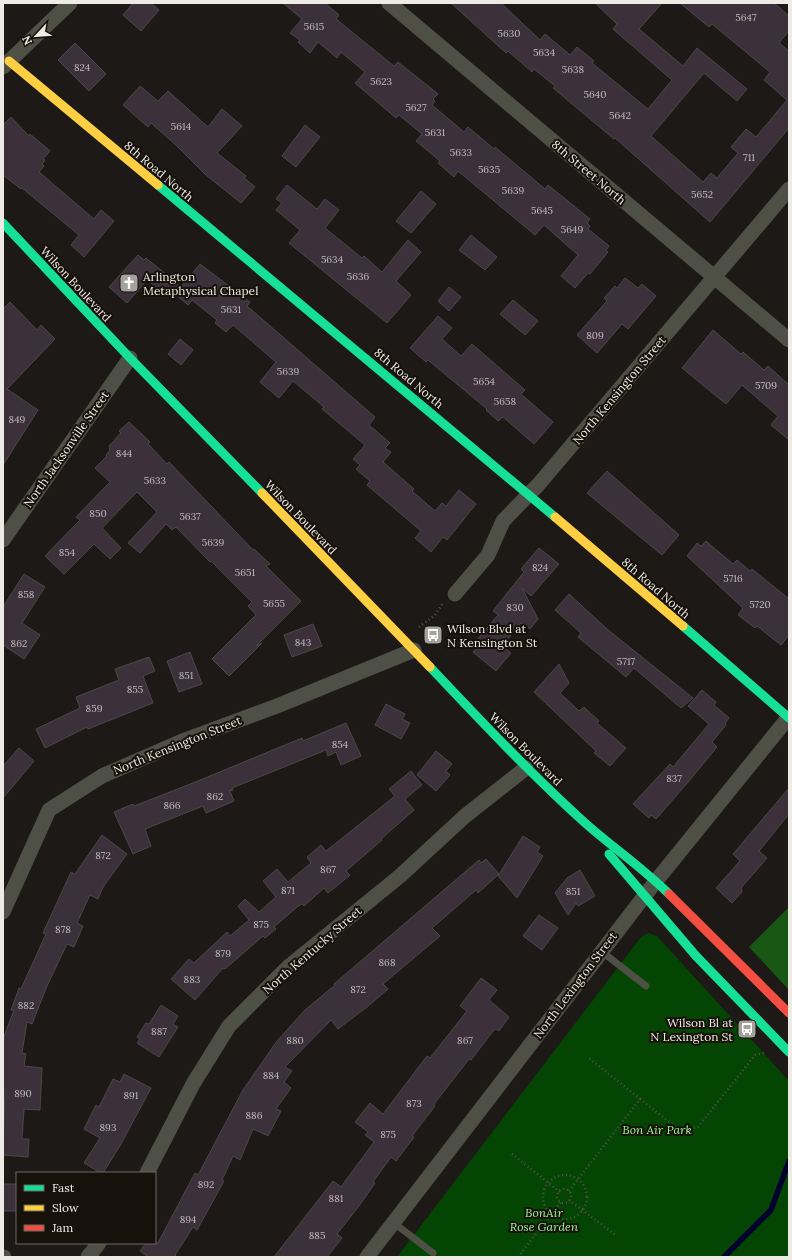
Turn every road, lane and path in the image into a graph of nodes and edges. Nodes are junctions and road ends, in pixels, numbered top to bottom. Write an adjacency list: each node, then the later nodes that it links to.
1 (70, 3): 3 (street)
2 (389, 3): 6 (street, 8th Street North)
3 (6, 64): 9 (main road, 8th Road North)
4 (789, 189): 6 (street, North Kensington Street)
5 (3, 223): 8 (main road, Wilson Boulevard)
6 (715, 278): 7 (street, 8th Street North); 9 (street, North Kensington Street)
7 (789, 340)
8 (130, 358): 10 (street, North Jacksonville Street); 14 (main road, Wilson Boulevard)
9 (530, 495): 11 (street, North Kensington Street); 15 (main road, 8th Road North)
10 (3, 540)
11 (456, 594)
12 (435, 615): 13 (path)
13 (419, 627)
14 (414, 650): 16 (main road, Wilson Boulevard); 20 (street, North Kensington Street)
15 (789, 718): 18 (street, North Lexington Street)
16 (526, 768): 17 (main road, Wilson Boulevard); 29 (street, North Kentucky Street)
17 (585, 823): 18 (main road, Wilson Boulevard); 19 (main road, Wilson Boulevard)
18 (656, 881): 19 (street, North Lexington Street); 23 (main road, Wilson Boulevard)
19 (643, 897): 21 (street, North Lexington Street); 24 (main road, Wilson Boulevard)
20 (3, 912)
21 (601, 952): 22 (lane); 38 (street, North Lexington Street)
22 (646, 986)
23 (789, 1013)
24 (789, 1052)
25 (765, 1053): 27 (path)
26 (589, 1058): 27 (path)
27 (640, 1099): 30 (path)
28 (512, 1154): 31 (path)
29 (148, 1172)
30 (579, 1179): 31 (path); 32 (path); 36 (path)
31 (548, 1183): 33 (path); 37 (path)
32 (569, 1191): 33 (path); 34 (path)
33 (560, 1192): 35 (path)
34 (569, 1200): 35 (path); 36 (path)
35 (561, 1202): 37 (path)
36 (583, 1210): 37 (path); 39 (path)
37 (551, 1214): 44 (path)
38 (394, 1223): 41 (lane); 43 (street, North Lexington Street)
39 (617, 1236)
40 (98, 1244): 42 (street)
41 (433, 1253)
42 (88, 1257)
43 (367, 1257)
44 (518, 1257)

